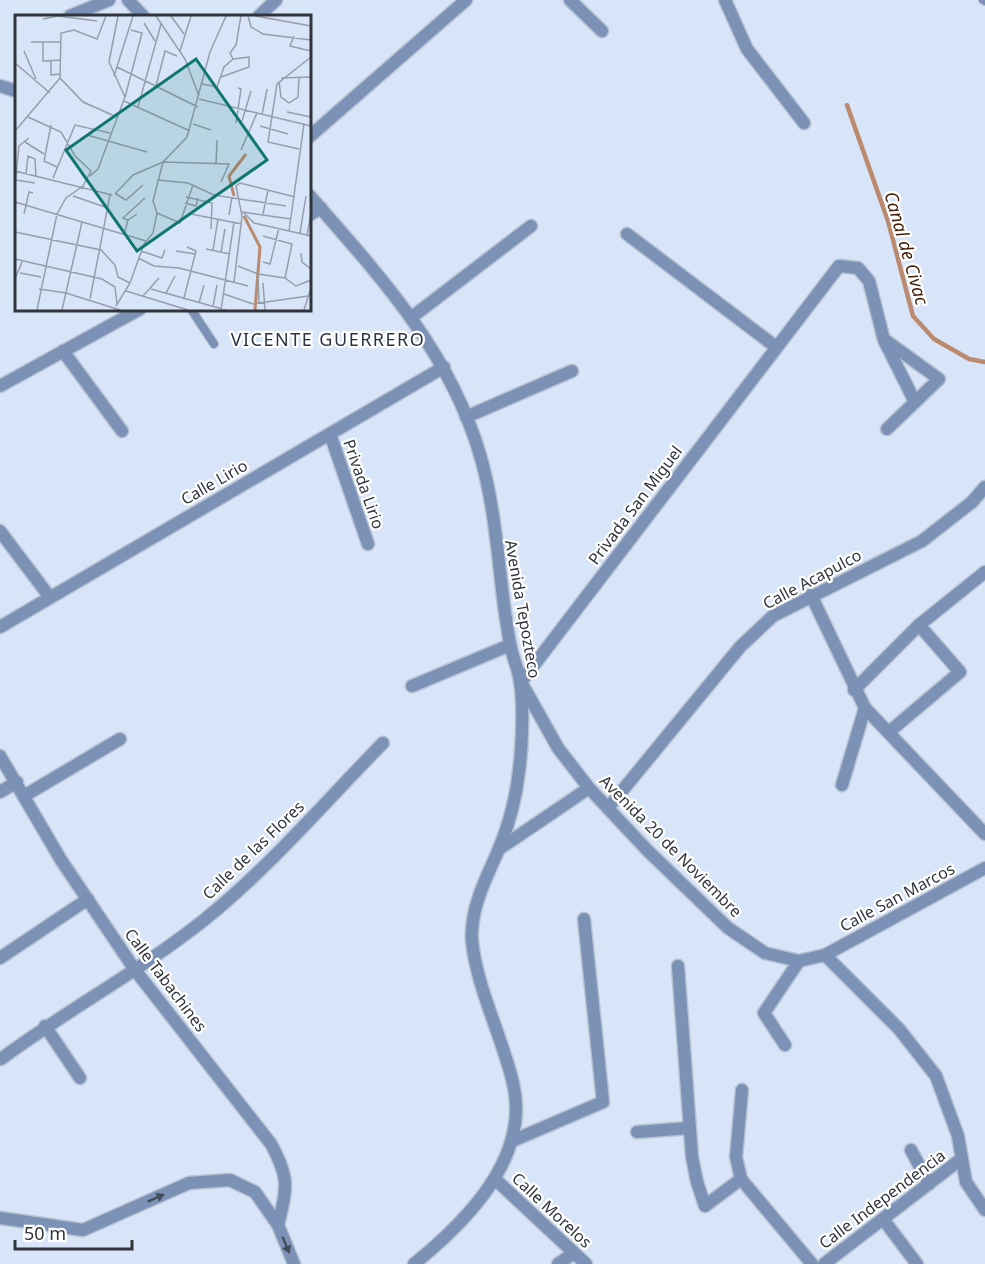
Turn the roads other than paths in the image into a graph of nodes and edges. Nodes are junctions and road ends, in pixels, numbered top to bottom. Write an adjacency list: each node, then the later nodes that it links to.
1 (108, 0): 7 (street)
2 (128, 0): 8 (street)
3 (276, 0): 9 (street)
4 (466, 0): 14 (street)
5 (570, 0): 10 (street)
6 (725, 0): 13 (street)
7 (72, 15)
8 (142, 15)
9 (260, 15)
10 (602, 31)
11 (0, 86): 12 (street)
12 (15, 91)
13 (804, 123)
14 (310, 136)
15 (310, 196): 16 (street, Avenida Tepozteco)
16 (321, 208): 17 (street); 22 (street, Avenida Tepozteco)
17 (310, 214)
18 (531, 226): 22 (street)
19 (627, 234): 25 (street)
20 (138, 310): 26 (street)
21 (192, 310): 24 (lane)
22 (412, 317): 27 (street, Avenida Tepozteco)
23 (884, 340): 25 (street, Privada San Miguel); 30 (street); 30 (street)
24 (214, 344)
25 (776, 347): 44 (street, Privada San Miguel)
26 (63, 351): 29 (street); 33 (street)
27 (444, 367): 31 (street, Avenida Tepozteco); 34 (street, Calle Lirio)
28 (572, 371): 31 (street)
29 (0, 386)
30 (915, 402): 32 (street)
31 (466, 417): 43 (street, Avenida Tepozteco)
32 (887, 429)
33 (122, 431)
34 (330, 435): 37 (street, Privada Lirio); 40 (street, Calle Lirio)
35 (985, 487): 39 (street, Calle Acapulco)
36 (0, 531): 40 (street)
37 (368, 544)
38 (985, 572): 41 (street)
39 (811, 595): 46 (street); 57 (street, Calle Acapulco)
40 (49, 596): 42 (street, Calle Lirio)
41 (919, 625): 46 (street); 48 (street)
42 (0, 627)
43 (510, 645): 44 (street, Avenida Tepozteco); 45 (street)
44 (520, 682): 54 (street, Avenida 20 de Noviembre); 59 (street, Avenida Tepozteco)
45 (412, 686)
46 (854, 690): 47 (street)
47 (865, 708): 48 (street); 53 (street)
48 (889, 732): 58 (street)
49 (120, 739): 56 (street)
50 (383, 743): 67 (street, Calle de las Flores)
51 (0, 756): 52 (street, Calle Tabachines)
52 (16, 782): 55 (street); 56 (street, Calle Tabachines)
53 (842, 785)
54 (589, 788): 57 (street, Avenida 20 de Noviembre); 59 (street)
55 (0, 792)
56 (24, 796): 61 (street, Calle Tabachines)
57 (608, 808): 65 (street, Avenida 20 de Noviembre)
58 (985, 834)
59 (499, 849): 75 (street, Avenida Tepozteco)
60 (985, 868): 63 (street, Calle San Marcos)
61 (88, 899): 64 (street); 67 (street, Calle Tabachines)
62 (584, 919): 75 (street)
63 (825, 955): 65 (street, Avenida 20 de Noviembre); 77 (street)
64 (0, 958)
65 (799, 961): 69 (street)
66 (678, 966): 73 (street)
67 (135, 970): 68 (street, Calle de las Flores); 84 (street, Calle Tabachines)
68 (45, 1026): 70 (street, Calle de las Flores); 71 (street)
69 (785, 1045)
70 (1, 1059)
71 (80, 1078)
72 (742, 1090): 78 (street)
73 (689, 1128): 74 (street); 78 (street)
74 (637, 1132)
75 (512, 1141): 79 (street, Avenida Tepozteco)
76 (911, 1150): 80 (street)
77 (961, 1159): 80 (street, Calle Independencia); 81 (street)
78 (741, 1179): 90 (street)
79 (495, 1180): 85 (street, Calle Morelos); 87 (street, Avenida Tepozteco)
80 (929, 1184): 83 (street, Calle Independencia)
81 (985, 1210)
82 (0, 1218): 84 (street, one-way to 84)
83 (883, 1219): 91 (street, Calle Independencia); 92 (street)
84 (278, 1225): 86 (street, one-way to 86)
85 (574, 1253): 88 (street); 89 (street, Calle Morelos)
86 (294, 1264)
87 (414, 1264)
88 (558, 1264)
89 (586, 1264)
90 (812, 1264)
91 (824, 1264)
92 (917, 1264)

